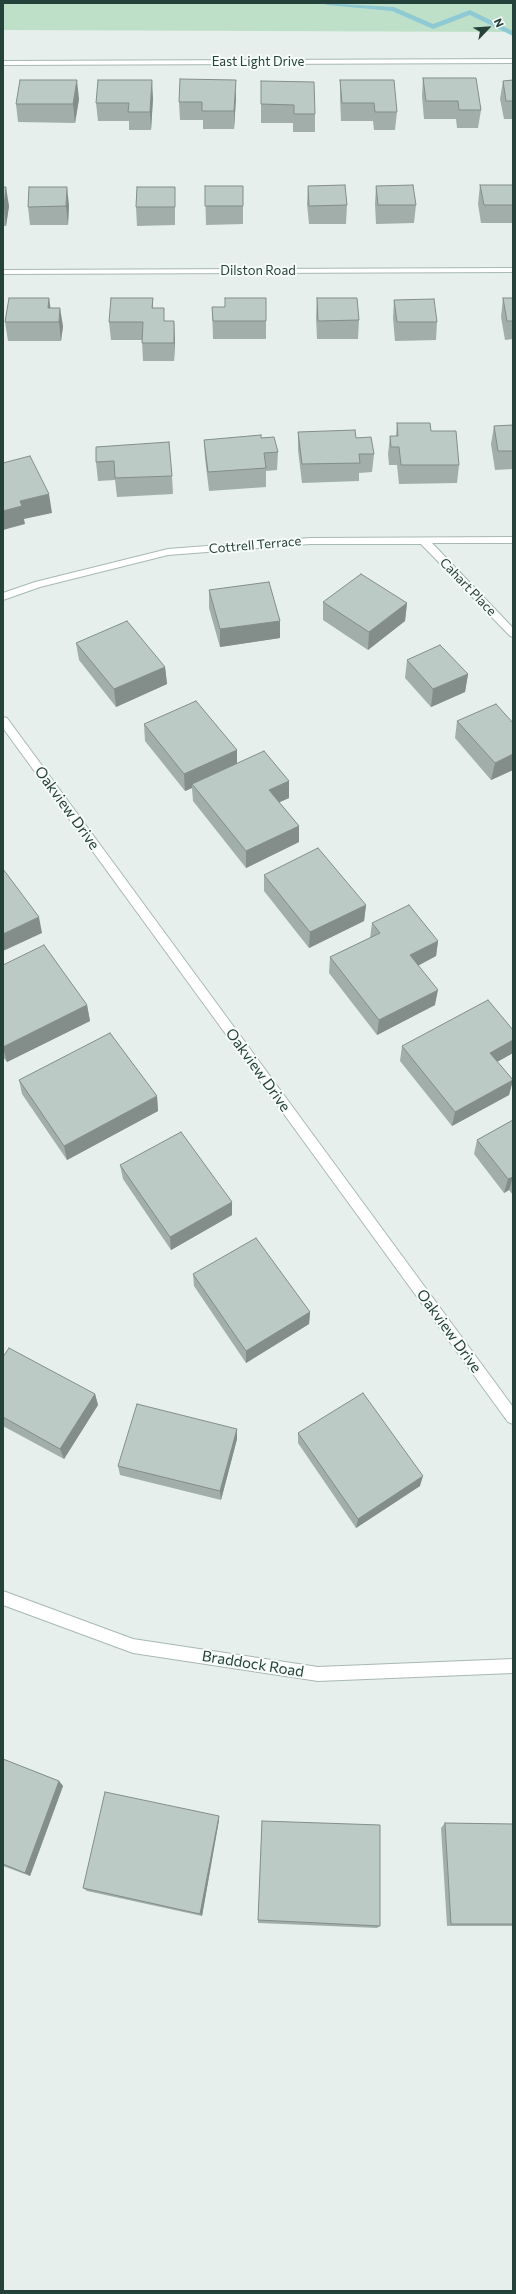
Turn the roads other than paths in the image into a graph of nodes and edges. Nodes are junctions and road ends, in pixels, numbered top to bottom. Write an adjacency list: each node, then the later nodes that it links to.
1 (513, 60): 2 (street, East Light Drive)
2 (3, 63)
3 (513, 270): 4 (street, Dilston Road)
4 (3, 272)
5 (424, 540): 6 (street, Cottrell Terrace); 7 (street, Cottrell Terrace); 8 (street, Cahart Place)
6 (513, 540)
7 (3, 597)
8 (513, 634)
9 (3, 721): 10 (street, Oakview Drive)
10 (513, 1418)
11 (3, 1598): 12 (street, Braddock Road)
12 (513, 1666)

